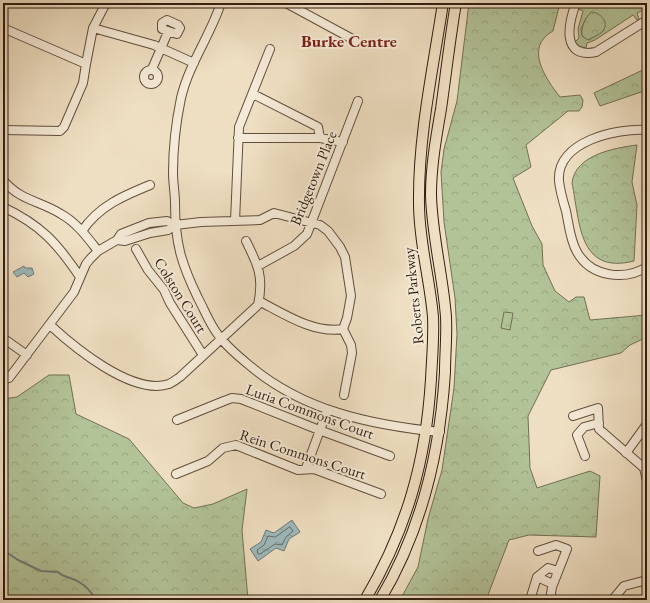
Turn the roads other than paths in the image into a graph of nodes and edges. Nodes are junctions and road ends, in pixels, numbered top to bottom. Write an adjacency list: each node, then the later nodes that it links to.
1 (106, 3): 9 (street)
2 (221, 3): 14 (street)
3 (286, 3): 11 (street)
4 (443, 3): 52 (main road, Roberts Parkway)
5 (456, 3): 53 (main road, Roberts Parkway)
6 (576, 3): 7 (street)
7 (647, 20)
8 (3, 28): 15 (street)
9 (93, 28): 12 (street); 15 (street)
10 (168, 32): 12 (street)
11 (358, 42)
12 (162, 48): 14 (street); 16 (street)
13 (270, 49): 17 (street)
14 (194, 63): 29 (street)
15 (86, 64): 19 (street)
16 (152, 69)
17 (253, 94): 21 (street); 22 (street)
18 (358, 101): 23 (street, Bridgetown Place)
19 (3, 130)
20 (647, 130): 35 (street)
21 (238, 138): 22 (street); 27 (street)
22 (320, 138): 23 (street)
23 (343, 142): 28 (street, Bridgetown Place)
24 (3, 180): 30 (street)
25 (150, 185): 30 (street)
26 (3, 207): 36 (street)
27 (235, 221): 28 (street); 29 (street)
28 (312, 222): 34 (street, Bridgetown Place); 39 (street)
29 (175, 225): 33 (street); 41 (street)
30 (82, 231): 33 (street)
31 (246, 241): 34 (street)
32 (136, 248): 43 (street, Colston Court)
33 (98, 251): 36 (street)
34 (258, 266): 37 (street)
35 (647, 267)
36 (80, 277): 38 (street)
37 (259, 301): 39 (street); 41 (street)
38 (50, 325): 42 (street); 43 (street)
39 (342, 329): 45 (street)
40 (3, 338): 42 (street)
41 (221, 339): 43 (street); 46 (street)
42 (27, 355): 44 (street)
43 (203, 355)
44 (3, 379)
45 (344, 395)
46 (327, 411): 51 (street); 52 (street)
47 (573, 416): 49 (street)
48 (176, 420): 51 (street, Luria Commons Court)
49 (598, 423): 54 (street); 56 (street)
50 (647, 424): 54 (street)
51 (319, 430): 55 (street, Luria Commons Court); 57 (street)
52 (427, 431): 53 (street); 66 (main road, Roberts Parkway)
53 (440, 432): 67 (main road, Roberts Parkway)
54 (626, 453): 59 (street)
55 (390, 456)
56 (585, 456)
57 (306, 468): 58 (street, Rein Commons Court); 60 (street, Rein Commons Court)
58 (176, 474)
59 (647, 481)
60 (381, 494)
61 (538, 551): 62 (street)
62 (558, 571): 63 (street); 65 (street)
63 (537, 577): 65 (street); 68 (street)
64 (643, 581): 70 (street)
65 (553, 584): 69 (street)
66 (365, 600)
67 (380, 600)
68 (530, 600)
69 (550, 600)
70 (617, 600)

